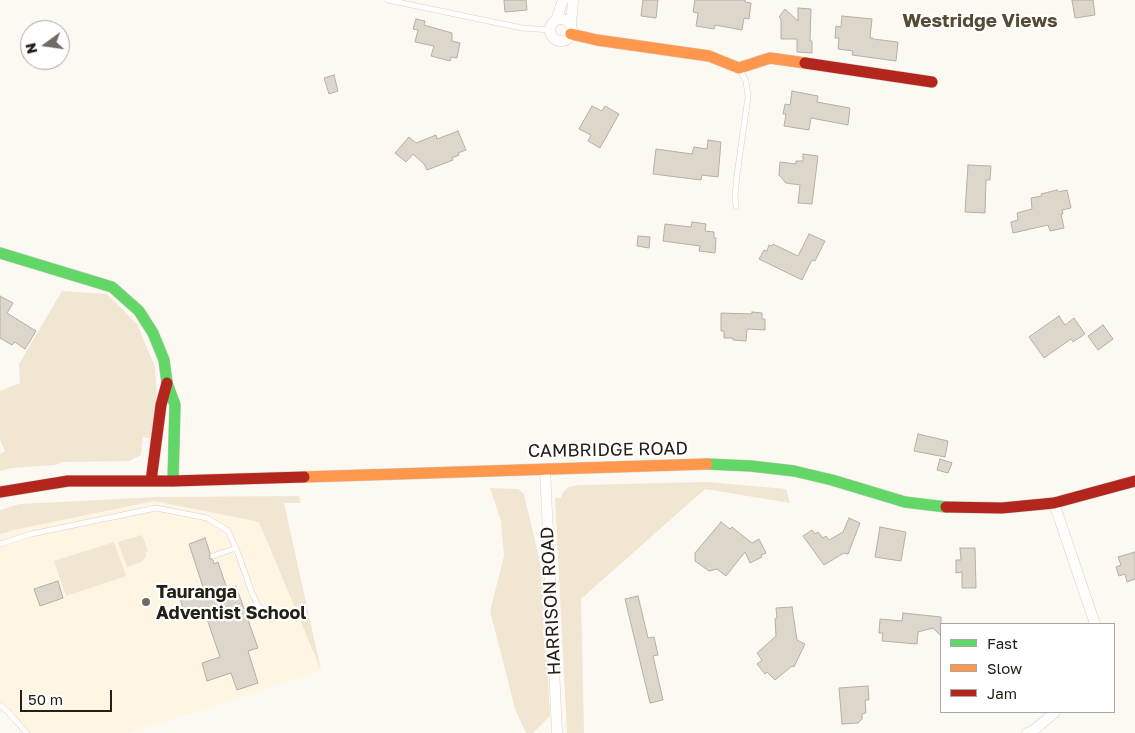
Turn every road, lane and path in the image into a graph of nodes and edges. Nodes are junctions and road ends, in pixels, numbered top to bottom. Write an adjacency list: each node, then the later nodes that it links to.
1 (388, 0): 5 (lane)
2 (563, 0): 4 (street)
3 (573, 0): 6 (street)
4 (556, 20): 5 (street); 6 (street)
5 (550, 30): 6 (street)
6 (571, 30): 7 (main road)
7 (739, 68): 8 (main road); 9 (lane)
8 (932, 82)
9 (736, 207)
10 (0, 253): 11 (main road)
11 (167, 383): 13 (main road); 14 (main road)
12 (545, 469): 14 (main road, CAMBRIDGE ROAD); 17 (main road, CAMBRIDGE ROAD); 25 (street, HARRISON ROAD)
13 (151, 481): 14 (main road, CAMBRIDGE ROAD); 16 (main road, CAMBRIDGE ROAD)
14 (173, 481)
15 (1135, 481): 17 (main road, CAMBRIDGE ROAD)
16 (0, 492)
17 (1054, 503): 22 (street)
18 (0, 544): 19 (lane)
19 (236, 548): 20 (lane); 21 (lane)
20 (213, 556)
21 (270, 619)
22 (1095, 623)
23 (0, 705): 26 (lane)
24 (1054, 713): 27 (street)
25 (556, 731)
26 (27, 733)
27 (1028, 733)

